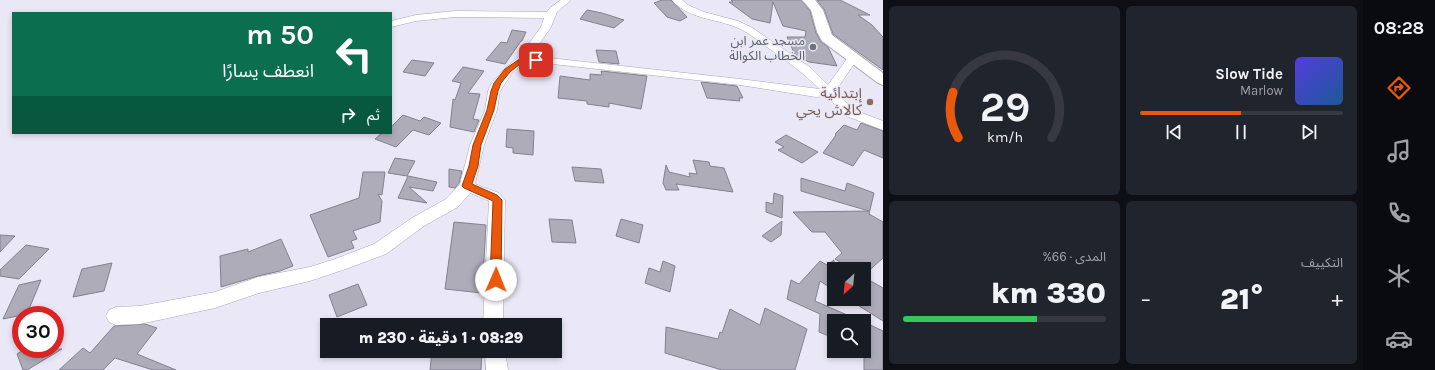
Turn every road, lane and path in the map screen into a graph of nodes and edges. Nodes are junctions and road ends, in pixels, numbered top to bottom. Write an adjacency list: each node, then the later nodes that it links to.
1 (567, 0): 4 (street)
2 (676, 0): 9 (street)
3 (808, 0): 7 (main road)
4 (550, 15): 5 (street); 6 (street)
5 (392, 24)
6 (524, 58): 9 (street); 11 (street)
7 (853, 58): 8 (main road); 9 (street)
8 (883, 80)
9 (829, 92): 10 (street)
10 (883, 126)
11 (467, 186): 12 (street); 13 (street)
12 (116, 316)
13 (493, 318)
14 (496, 358): 15 (street)
15 (497, 370)

